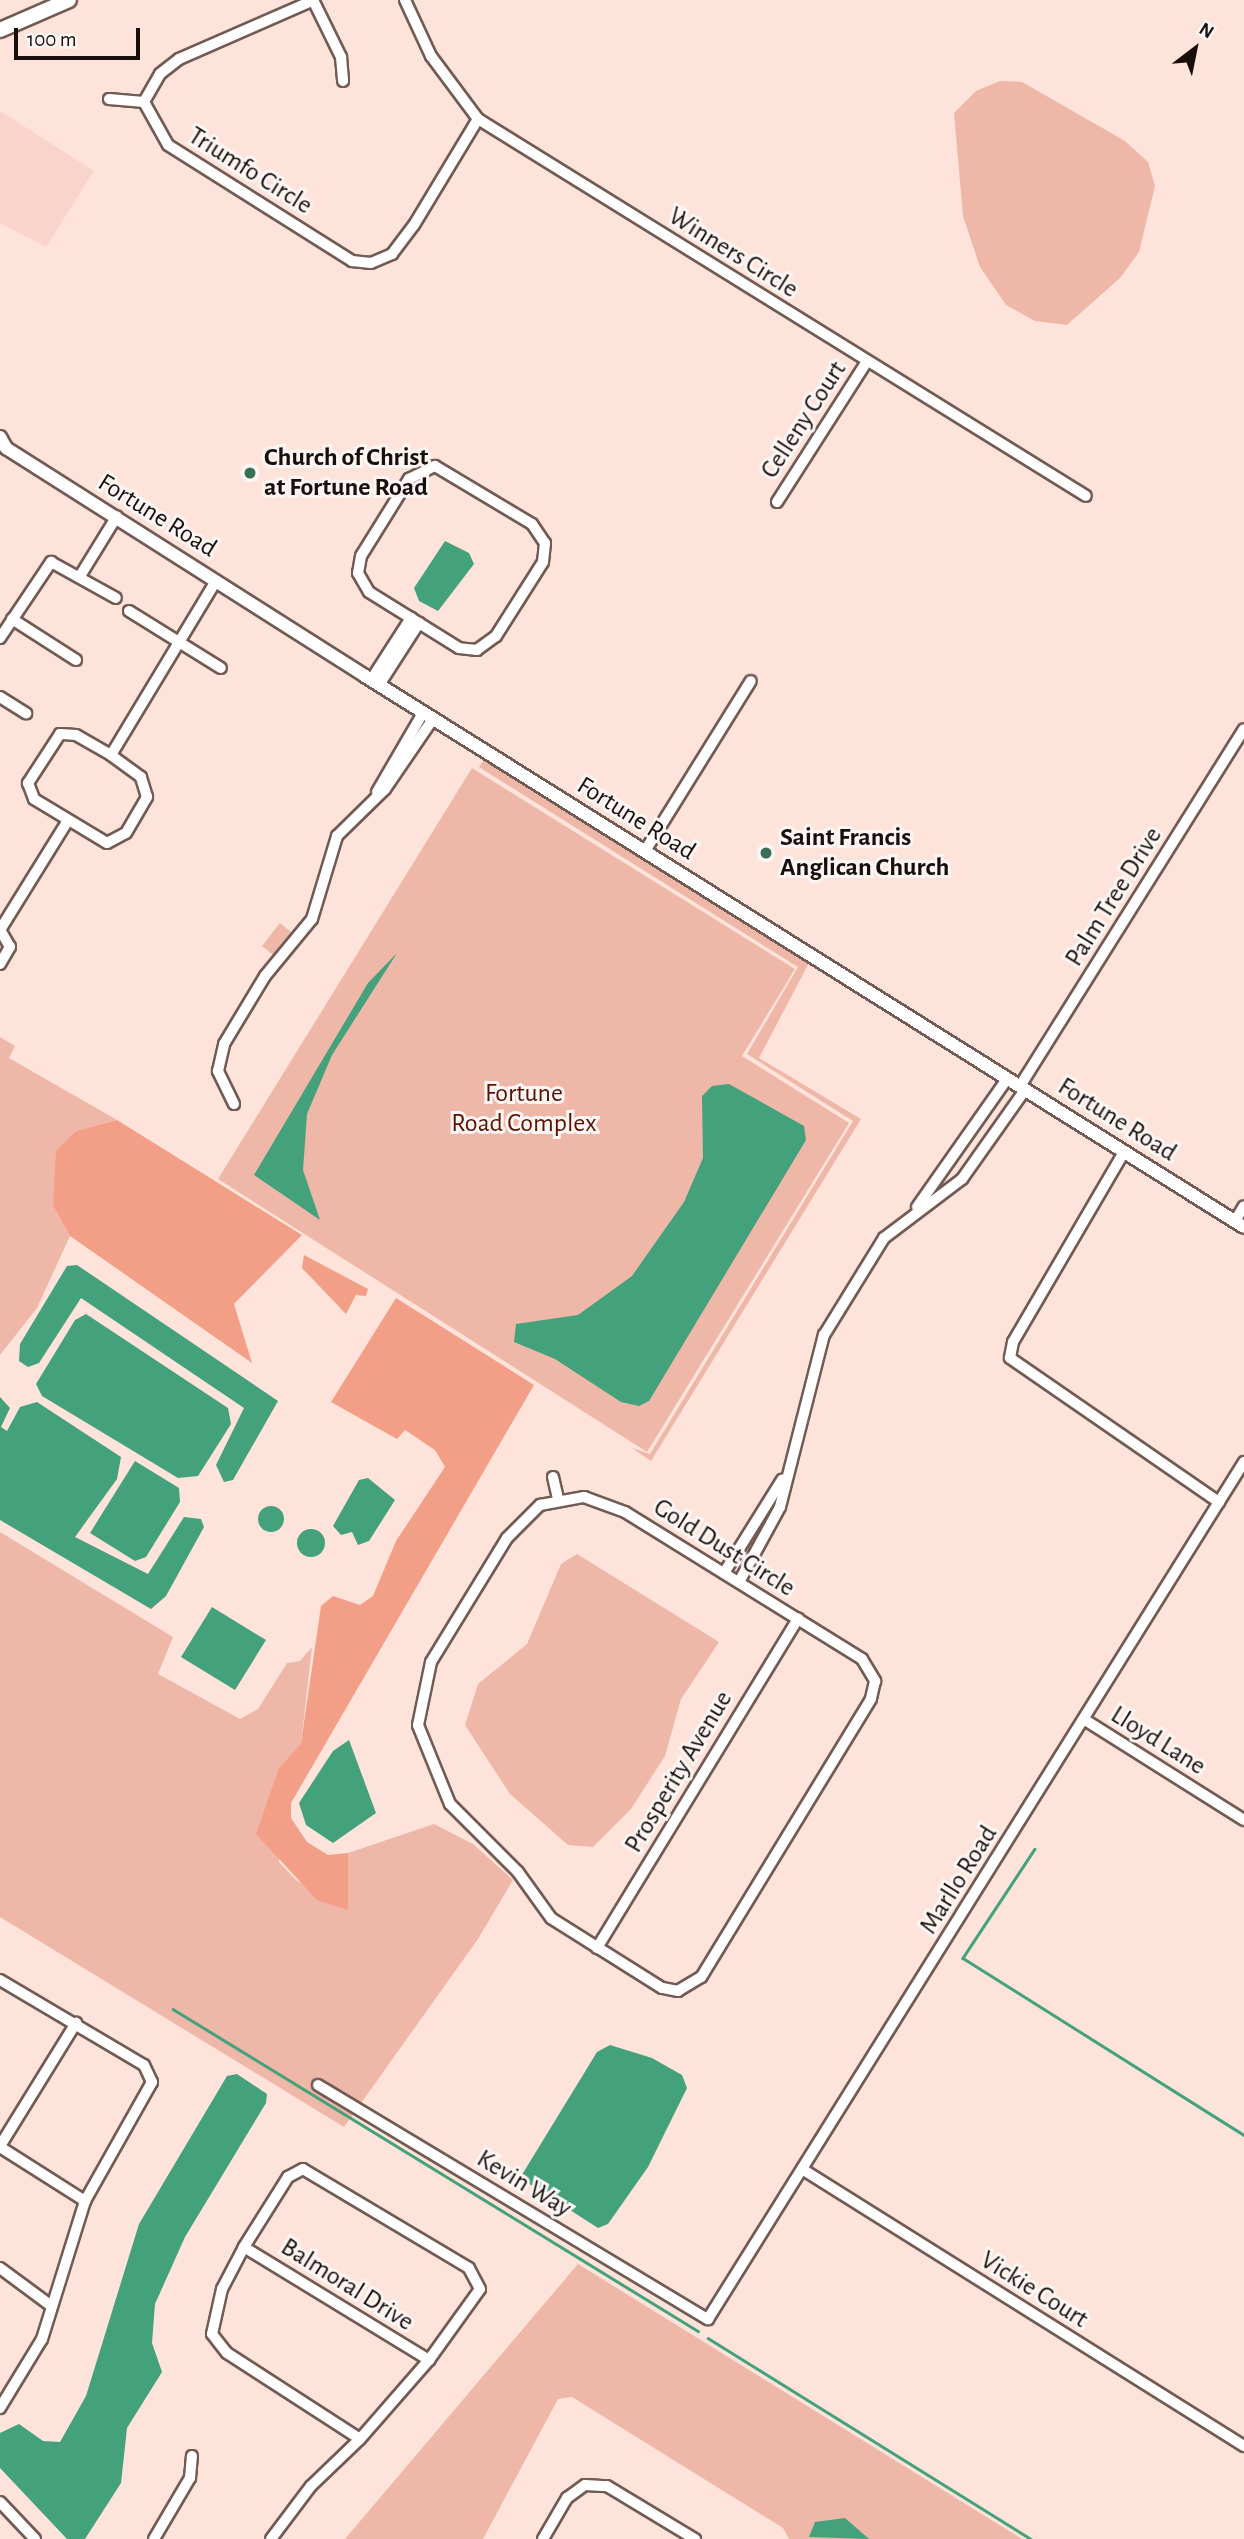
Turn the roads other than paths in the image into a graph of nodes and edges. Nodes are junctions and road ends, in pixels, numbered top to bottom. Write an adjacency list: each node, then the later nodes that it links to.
1 (69, 0): 4 (main road)
2 (314, 0): 5 (street); 7 (street)
3 (405, 0): 8 (street, Winners Circle)
4 (0, 30)
5 (343, 81)
6 (109, 99): 7 (street)
7 (144, 102): 8 (street, Triumfo Circle)
8 (478, 119): 9 (street, Winners Circle)
9 (867, 361): 11 (street, Winners Circle); 12 (street, Celleny Court)
10 (2, 444): 13 (street, Fortune Road)
11 (1086, 496)
12 (777, 502)
13 (117, 516): 14 (street); 15 (street, Fortune Road)
14 (80, 576): 16 (street); 18 (street)
15 (216, 581): 21 (street); 25 (street, Fortune Road)
16 (116, 598)
17 (129, 611): 21 (street)
18 (12, 619): 20 (street); 22 (street)
19 (415, 621): 19 (street); 25 (street)
20 (0, 638)
21 (179, 642): 23 (street); 30 (street)
22 (76, 660)
23 (221, 668)
24 (751, 681): 32 (street)
25 (375, 682): 28 (street, Fortune Road)
26 (0, 697): 27 (street)
27 (26, 713)
28 (428, 716): 32 (street, Fortune Road); 37 (street)
29 (1244, 729): 36 (street, Palm Tree Drive)
30 (111, 755): 31 (street); 31 (street)
31 (67, 822): 33 (street)
32 (645, 852): 35 (street, Fortune Road)
33 (0, 930): 34 (street)
34 (0, 964)
35 (1007, 1079): 36 (street, Fortune Road); 38 (street)
36 (1023, 1088): 39 (street, Fortune Road); 40 (street, Palm Tree Drive)
37 (234, 1104)
38 (965, 1145): 40 (street); 42 (street)
39 (1124, 1152): 43 (street, Fortune Road); 48 (street)
40 (980, 1157): 42 (street, Palm Tree Drive)
41 (1244, 1206): 43 (street)
42 (907, 1218): 46 (street)
43 (1240, 1224)
44 (1244, 1461): 48 (street, Marllo Road)
45 (553, 1476): 47 (street)
46 (784, 1476): 49 (street); 50 (street)
47 (558, 1499): 49 (street, Gold Dust Circle); 54 (street, Gold Dust Circle)
48 (1219, 1502): 52 (street, Marllo Road)
49 (724, 1573): 50 (street, Gold Dust Circle)
50 (739, 1582): 51 (street, Gold Dust Circle)
51 (798, 1619): 54 (street, Prosperity Avenue); 54 (street, Gold Dust Circle)
52 (1085, 1720): 53 (street, Lloyd Lane); 59 (street, Marllo Road)
53 (1244, 1820)
54 (597, 1948)
55 (0, 1980): 56 (street)
56 (76, 2023): 58 (street); 60 (street)
57 (318, 2085): 64 (street, Kevin Way)
58 (0, 2146): 60 (street)
59 (802, 2169): 64 (street, Marllo Road); 68 (street, Vickie Court)
60 (85, 2201): 63 (street)
61 (244, 2247): 65 (street, Balmoral Drive); 65 (street); 67 (street)
62 (0, 2268): 63 (street)
63 (50, 2305): 66 (street)
64 (708, 2319)
65 (429, 2360): 67 (street)
66 (2, 2401)
67 (360, 2439): 73 (street)
68 (1244, 2446)
69 (192, 2456): 72 (street)
70 (0, 2502): 71 (street)
71 (35, 2539)
72 (154, 2539)
73 (271, 2539)
74 (543, 2539): 75 (street)
75 (695, 2539)

